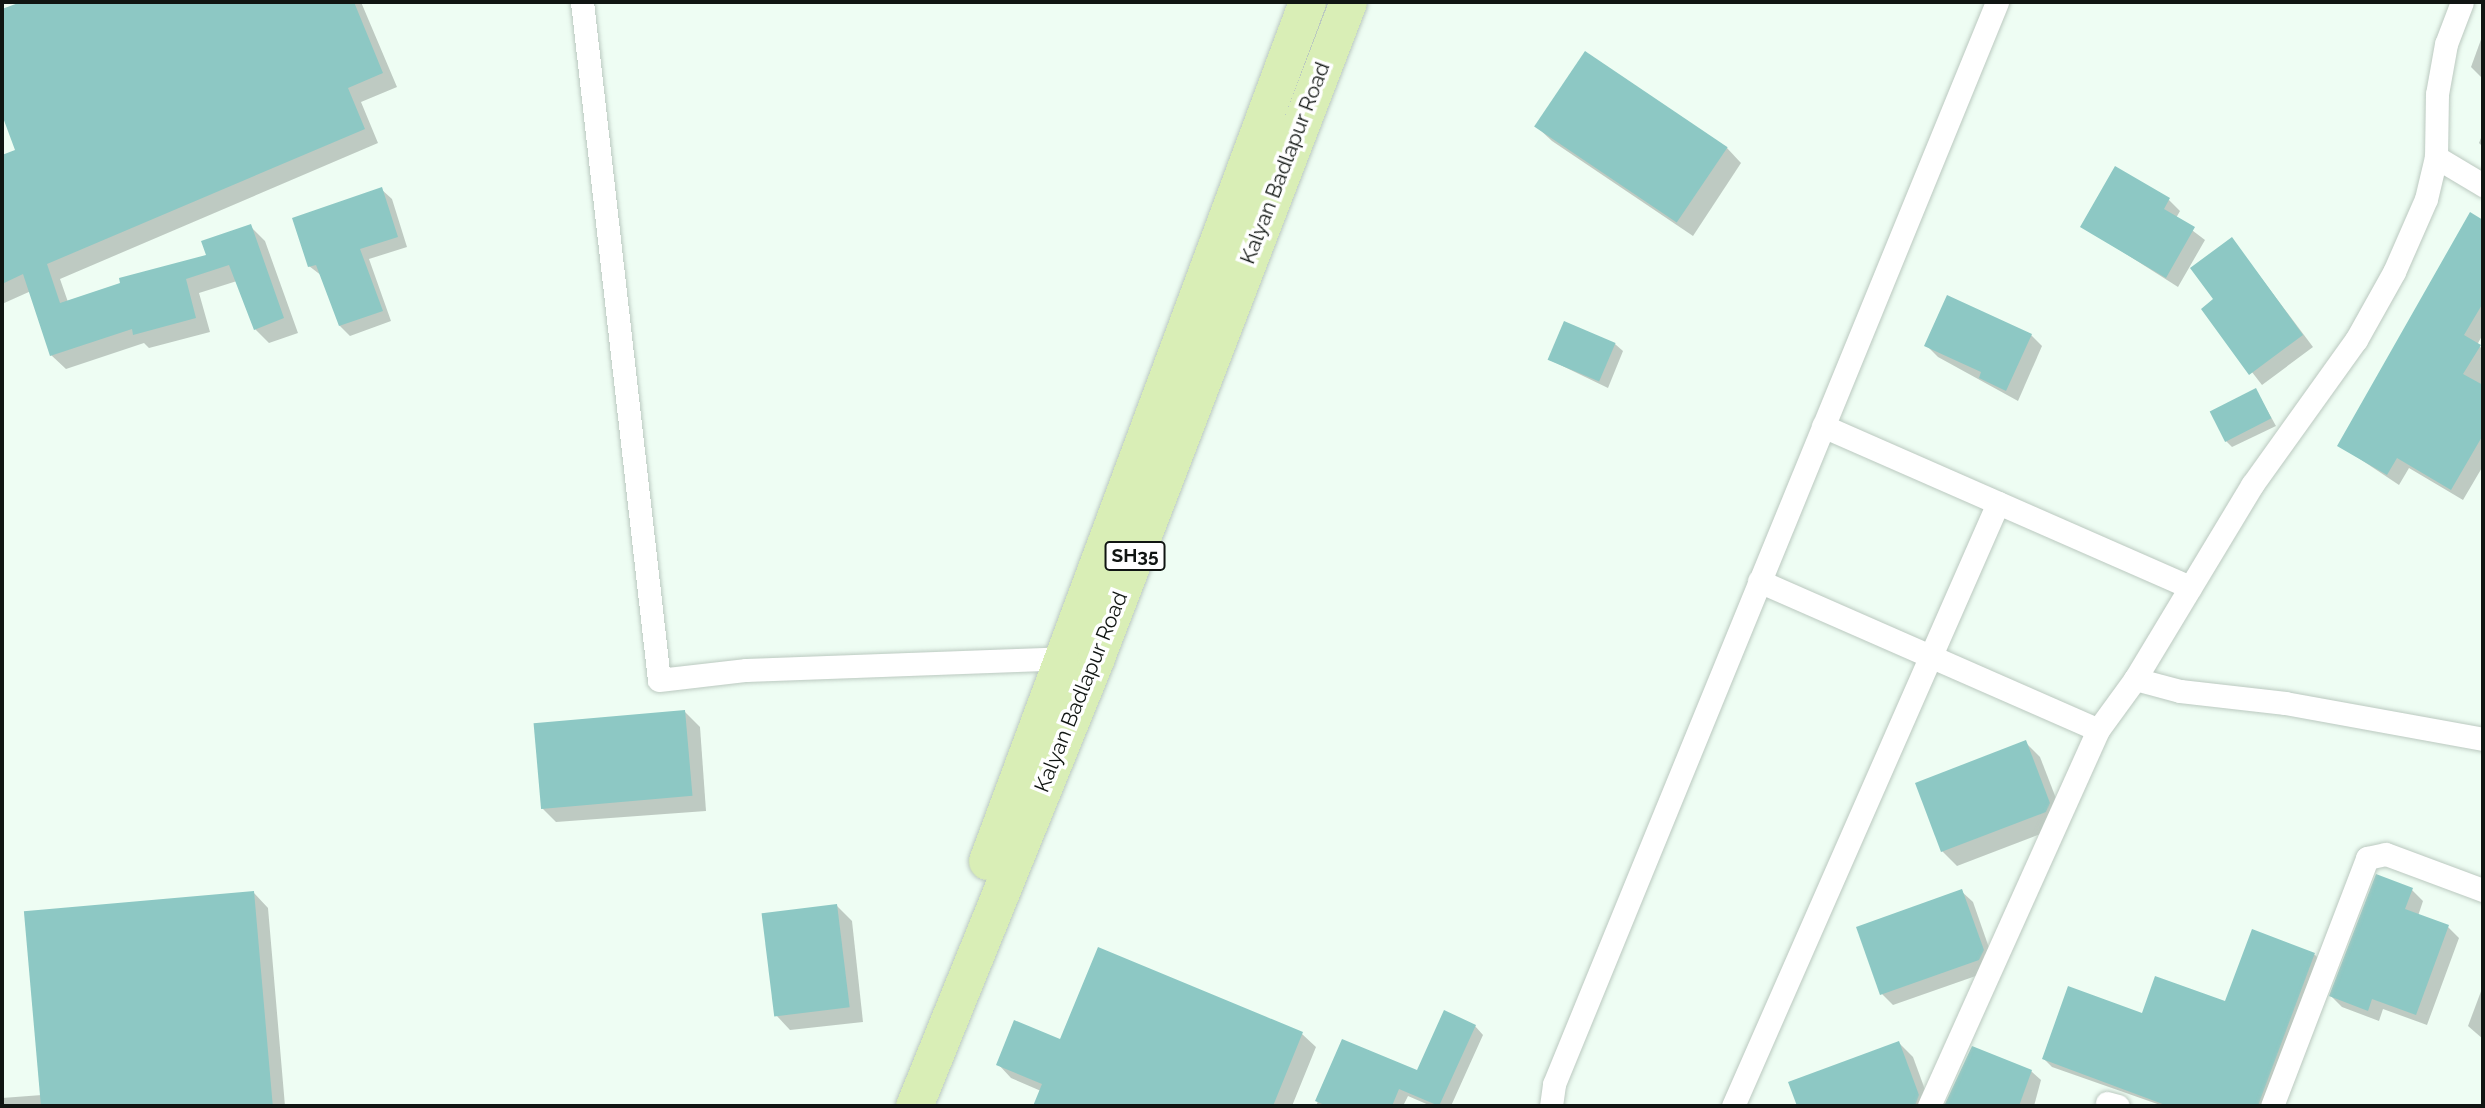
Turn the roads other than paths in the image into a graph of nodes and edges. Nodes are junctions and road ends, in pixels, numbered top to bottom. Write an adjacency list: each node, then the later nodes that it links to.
1 (582, 2): 13 (street)
2 (1307, 2): 13 (main road, Kalyan Badlapur Road / SH35)
3 (1348, 2): 13 (main road, Kalyan Badlapur Road / SH35)
4 (1997, 2): 8 (street)
5 (2462, 2): 6 (street)
6 (2435, 157): 7 (street); 11 (street)
7 (2483, 186)
8 (1823, 426): 9 (street); 10 (street)
9 (1998, 503): 11 (street); 12 (street)
10 (1759, 581): 12 (street); 20 (street)
11 (2190, 587): 14 (street)
12 (1933, 657): 15 (street); 21 (street)
13 (1079, 658): 18 (main road, Kalyan Badlapur Road / SH35); 19 (main road, Kalyan Badlapur Road / SH35)
14 (2135, 679): 15 (street); 16 (street)
15 (2098, 730): 22 (street)
16 (2483, 739)
17 (2483, 890): 23 (street)
18 (891, 1106)
19 (914, 1106)
20 (1550, 1106)
21 (1733, 1106)
22 (1929, 1106)
23 (2272, 1106)

